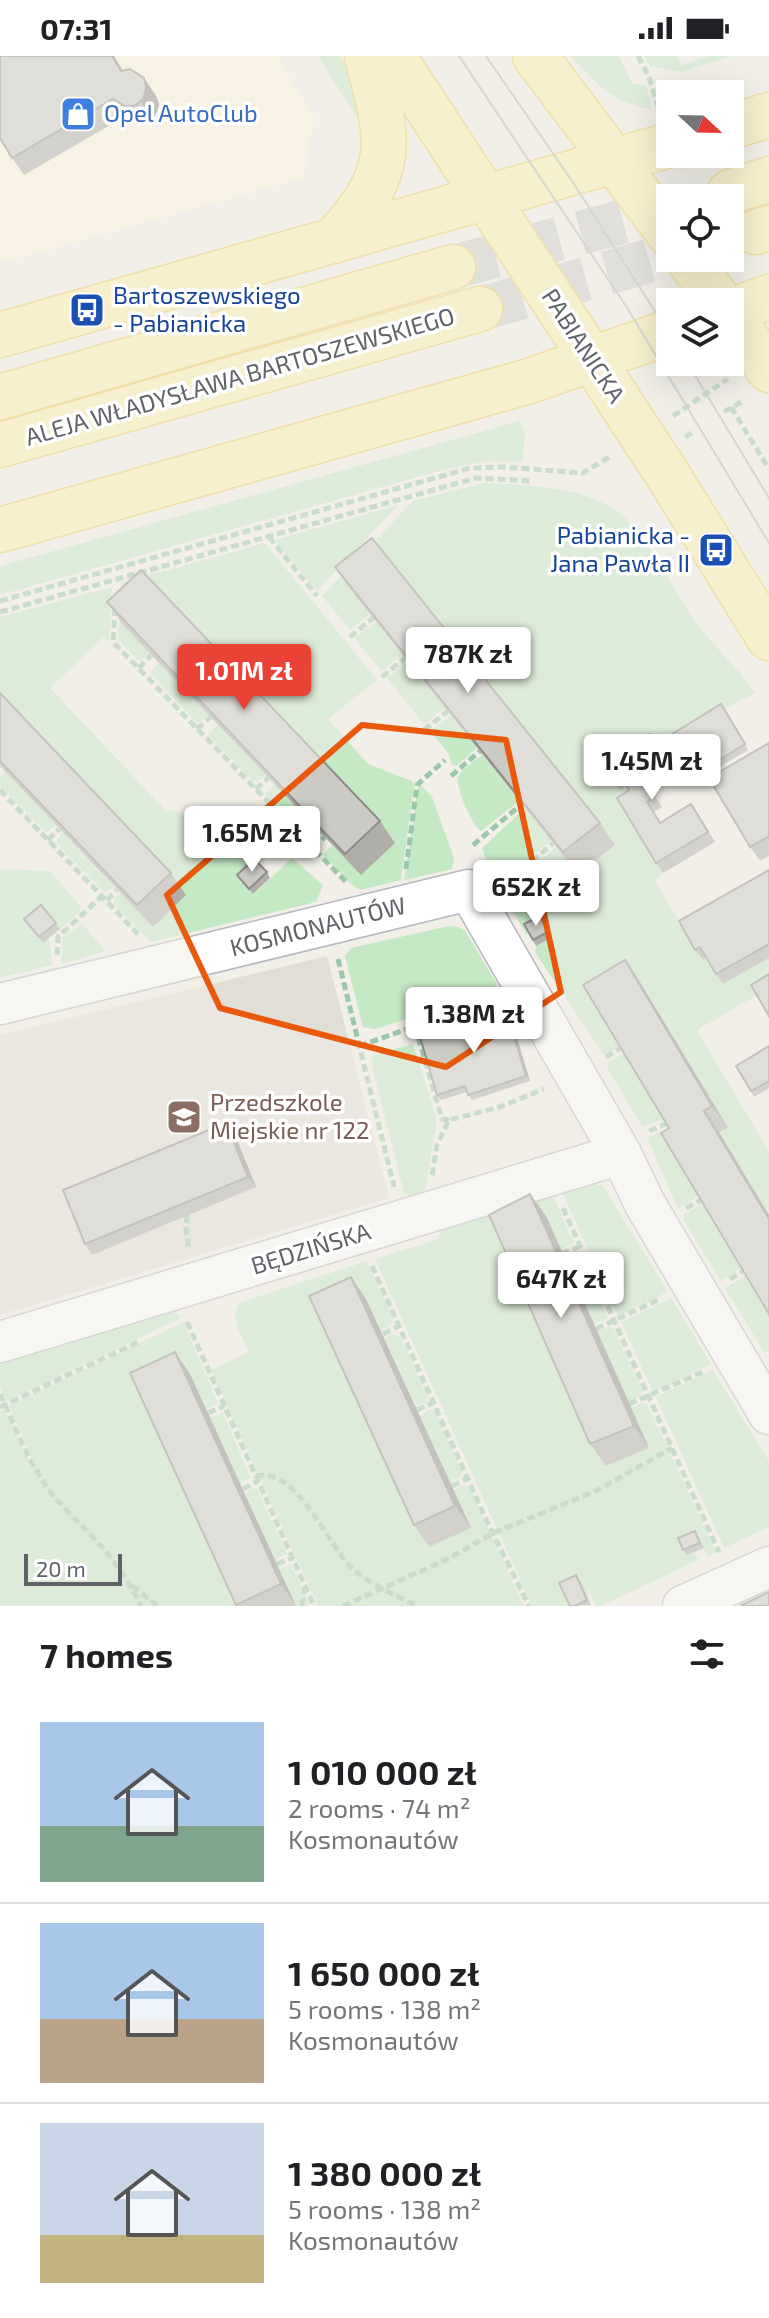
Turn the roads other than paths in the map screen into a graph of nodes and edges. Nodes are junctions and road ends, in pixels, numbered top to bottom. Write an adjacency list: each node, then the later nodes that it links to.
1 (367, 56): 10 (main road)
2 (393, 56): 8 (main road, PABIANICKA)
3 (535, 56): 7 (main road)
4 (769, 115): 5 (main road)
5 (744, 123)
6 (656, 134): 7 (main road)
7 (614, 161): 8 (main road); 9 (main road)
8 (485, 198): 10 (main road); 18 (main road, PABIANICKA)
9 (656, 216)
10 (333, 241): 15 (main road)
11 (453, 267): 20 (main road, ALEJA WŁADYSŁAWA BARTOSZEWSKIEGO)
12 (769, 297): 13 (main road)
13 (744, 307)
14 (480, 309): 21 (main road, ALEJA WŁADYSŁAWA BARTOSZEWSKIEGO)
15 (0, 335)
16 (656, 337): 18 (main road)
17 (744, 354): 19 (main road)
18 (592, 360): 22 (main road); 23 (main road, PABIANICKA)
19 (755, 386)
20 (0, 397)
21 (0, 445)
22 (0, 530)
23 (769, 638)
24 (0, 1004): 25 (street, KOSMONAUTÓW)
25 (631, 1145): 26 (street, BĘDZIŃSKA); 27 (street, KOSMONAUTÓW)
26 (0, 1342)
27 (769, 1414)
28 (769, 1567): 29 (street)
29 (683, 1606)

